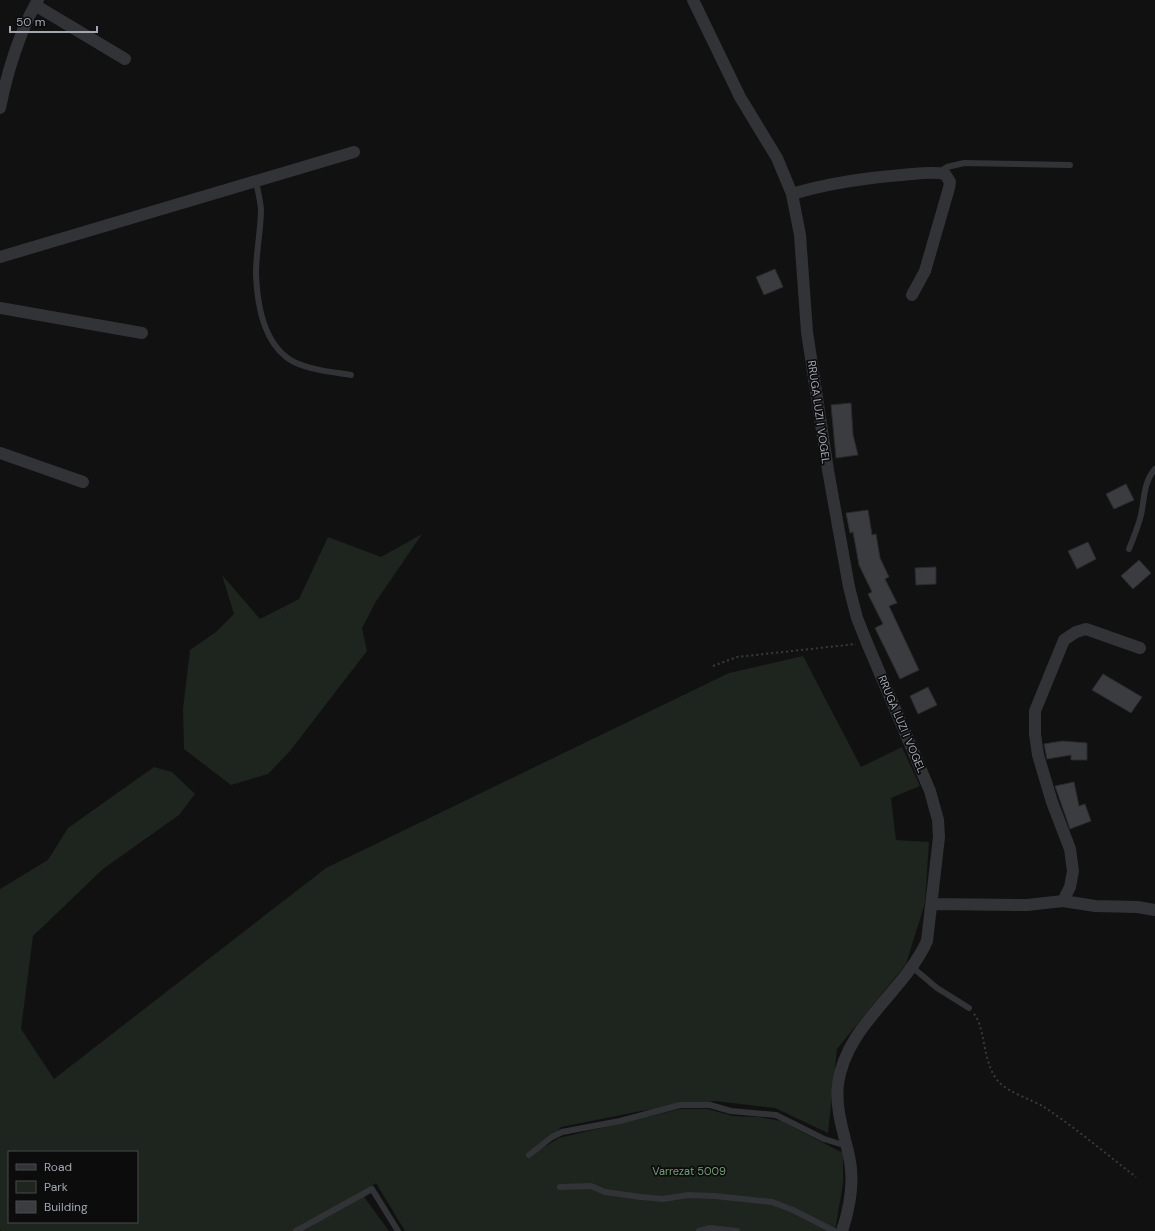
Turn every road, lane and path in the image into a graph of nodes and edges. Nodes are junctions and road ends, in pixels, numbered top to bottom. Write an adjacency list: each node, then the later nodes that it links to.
1 (693, 0): 9 (street, RRUGA LUZI I VOGEL)
2 (37, 2): 3 (street); 4 (street)
3 (125, 59)
4 (0, 108)
5 (354, 152): 8 (street)
6 (1070, 165): 7 (lane)
7 (940, 173): 9 (street); 11 (street)
8 (256, 182): 10 (street); 14 (lane)
9 (792, 194): 19 (street, RRUGA LUZI I VOGEL)
10 (0, 257)
11 (912, 295)
12 (0, 308): 13 (street)
13 (142, 333)
14 (351, 375)
15 (0, 453): 17 (street)
16 (1155, 469): 18 (lane)
17 (83, 482)
18 (1129, 549)
19 (867, 643): 21 (path); 23 (street, RRUGA LUZI I VOGEL)
20 (1140, 648): 22 (street)
21 (713, 666)
22 (1063, 902): 23 (street); 24 (street)
23 (932, 904): 25 (street, RRUGA LUZI I VOGEL)
24 (1155, 910)
25 (911, 966): 26 (lane); 27 (street, RRUGA LUZI I VOGEL)
26 (969, 1008): 29 (path)
27 (847, 1146): 28 (lane); 36 (street, RRUGA LUZI I VOGEL)
28 (529, 1155)
29 (1136, 1177)
30 (560, 1187): 35 (lane)
31 (296, 1231): 32 (lane)
32 (398, 1231)
33 (699, 1231): 34 (lane)
34 (737, 1231)
35 (834, 1231)
36 (842, 1231)

